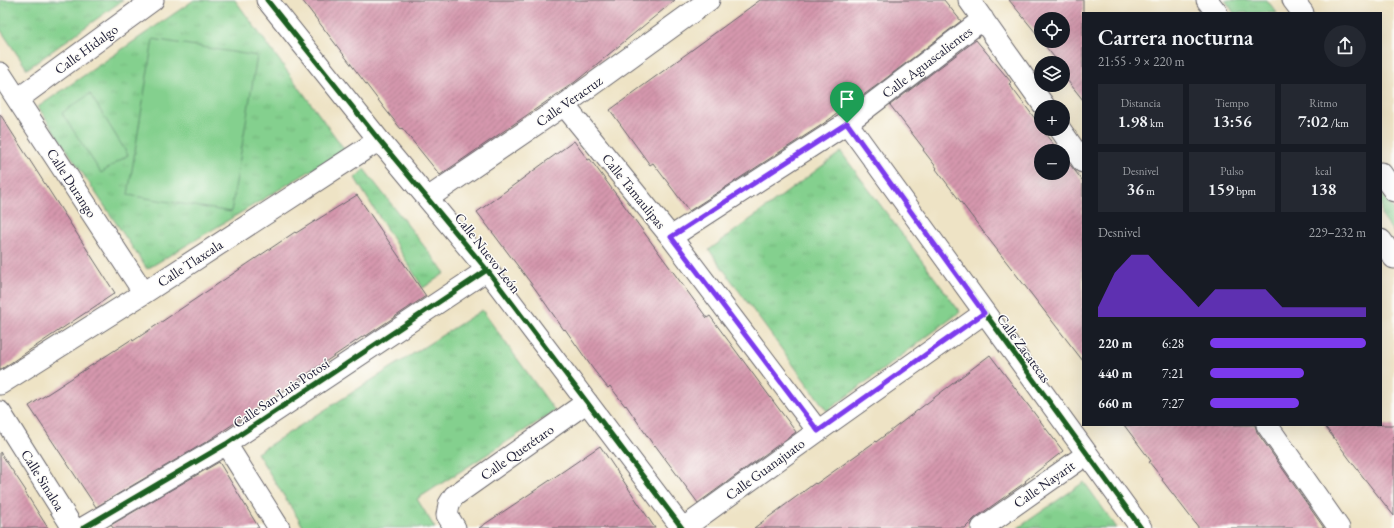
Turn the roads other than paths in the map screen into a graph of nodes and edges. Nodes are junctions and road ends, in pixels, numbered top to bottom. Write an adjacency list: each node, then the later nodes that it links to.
1 (154, 0): 11 (street, Calle Hidalgo)
2 (267, 0): 16 (street, Calle Nuevo León)
3 (709, 0): 13 (street, Calle Veracruz)
4 (969, 0): 9 (street)
5 (1207, 0): 7 (street)
6 (1293, 0): 8 (street)
7 (1216, 12)
8 (1302, 12)
9 (983, 19): 12 (street); 14 (street, Calle Aguascalientes)
10 (0, 73): 11 (street, Calle Durango)
11 (18, 99): 25 (street, Calle Durango)
12 (1040, 100)
13 (564, 105): 20 (street, Calle Veracruz); 21 (street, Calle Tamaulipas)
14 (847, 123): 21 (street, Calle Aguascalientes); 26 (street, Calle Zacatecas)
15 (1065, 136): 17 (street)
16 (379, 140): 20 (street, Calle Nuevo León); 25 (street, Calle Tlaxcala)
17 (1082, 161)
18 (1382, 174): 19 (street)
19 (1394, 191)
20 (428, 198): 24 (street, Calle Nuevo León)
21 (671, 237): 31 (street, Calle Tamaulipas)
22 (1382, 241): 23 (street)
23 (1394, 258)
24 (487, 270): 28 (street, Calle Nuevo León); 32 (street, Calle San Luis Potosí)
25 (144, 294): 27 (street, Calle Tlaxcala)
26 (984, 313): 31 (street, Calle Guanajuato); 33 (street, Calle Zacatecas)
27 (0, 384)
28 (587, 402): 37 (street, Calle Querétaro); 38 (street, Calle Nuevo León)
29 (0, 412): 34 (street, Calle Sinaloa)
30 (1268, 426): 41 (street)
31 (818, 431): 38 (street, Calle Guanajuato)
32 (226, 444): 35 (street, Calle San Luis Potosí); 36 (street)
33 (1088, 454): 39 (street, Calle Nayarit); 40 (street, Calle Zacatecas)
34 (73, 528)
35 (83, 528)
36 (279, 528)
37 (456, 528)
38 (683, 528)
39 (982, 528)
40 (1141, 528)
41 (1339, 528)

